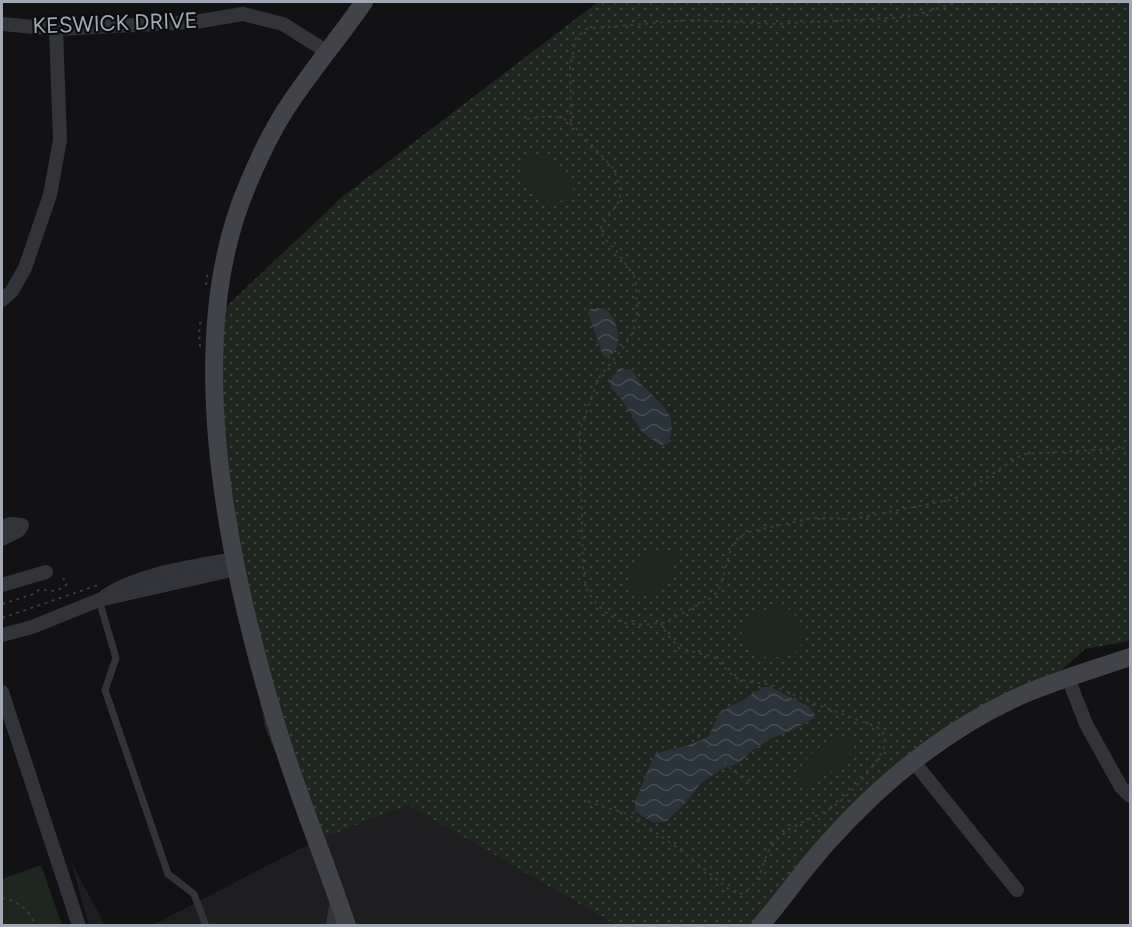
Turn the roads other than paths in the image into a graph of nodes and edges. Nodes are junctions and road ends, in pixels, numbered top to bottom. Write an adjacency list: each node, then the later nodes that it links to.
1 (364, 2): 4 (main road)
2 (2, 24): 3 (street, KESWICK DRIVE)
3 (56, 29): 4 (street, KESWICK DRIVE); 5 (street)
4 (326, 54): 8 (main road)
5 (2, 300)
6 (2, 527): 7 (street)
7 (2, 539)
8 (235, 564): 11 (street); 19 (main road)
9 (46, 572): 10 (street)
10 (2, 585)
11 (99, 600): 12 (street); 22 (lane)
12 (2, 635)
13 (1131, 657): 14 (main road)
14 (1068, 678): 16 (main road); 17 (street)
15 (2, 692): 21 (street)
16 (914, 762): 18 (street); 20 (main road)
17 (1131, 796)
18 (1017, 890)
19 (338, 898): 23 (street); 24 (main road)
20 (762, 925)
21 (79, 926)
22 (206, 926)
23 (333, 926)
24 (347, 926)

